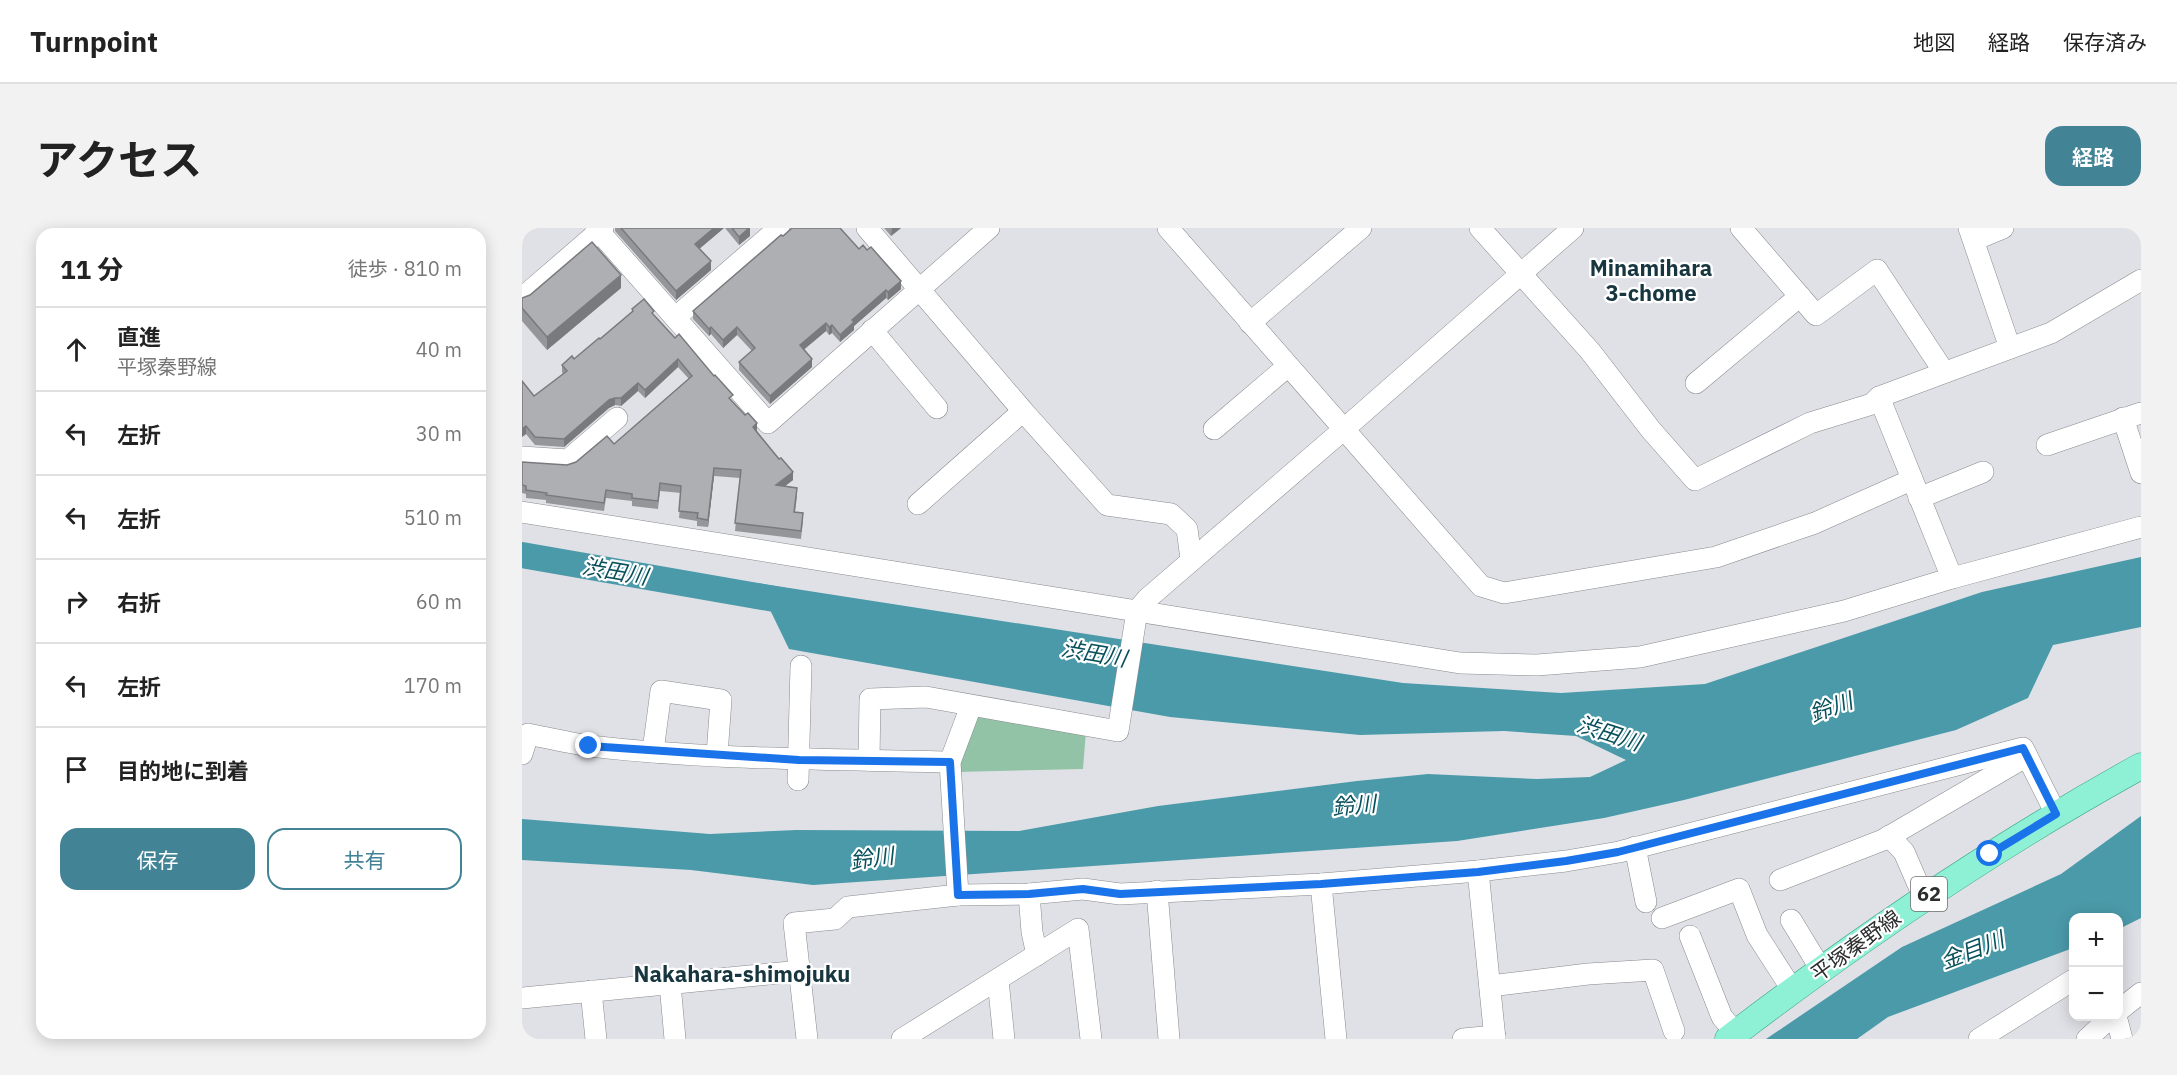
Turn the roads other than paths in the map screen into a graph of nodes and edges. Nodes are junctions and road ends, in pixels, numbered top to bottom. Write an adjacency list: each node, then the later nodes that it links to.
1 (779, 228): 17 (street)
2 (867, 228): 14 (street)
3 (989, 228): 14 (street)
4 (1168, 228): 18 (street)
5 (1361, 228): 18 (street)
6 (1480, 228): 12 (street)
7 (1573, 228): 12 (street)
8 (1742, 228): 15 (street)
9 (2003, 228): 11 (street)
10 (599, 229): 16 (street); 17 (street)
11 (1972, 234): 20 (street)
12 (1519, 274): 24 (street); 30 (street)
13 (2141, 280): 20 (street)
14 (920, 289): 19 (street); 26 (street)
15 (1800, 296): 22 (street); 23 (street)
16 (522, 298)
17 (676, 317): 19 (street)
18 (1250, 323): 21 (street)
19 (872, 330): 25 (street)
20 (2010, 348): 22 (street)
21 (1288, 366): 29 (street); 30 (street)
22 (1944, 372): 24 (street)
23 (1696, 383)
24 (1879, 397): 35 (street)
25 (937, 408)
26 (1023, 411): 36 (street); 39 (street)
27 (2132, 416): 31 (street); 34 (street)
28 (617, 418): 32 (street)
29 (1214, 429)
30 (1343, 430): 35 (street); 39 (street)
31 (2047, 445)
32 (522, 457)
33 (1983, 472): 35 (street)
34 (2141, 473)
35 (1915, 489): 40 (street)
36 (918, 504)
37 (522, 512): 41 (street)
38 (2141, 527): 40 (street)
39 (1191, 559): 41 (street)
40 (1952, 578): 41 (street)
41 (1137, 611): 43 (street)
42 (801, 666): 51 (street)
43 (971, 706): 48 (street); 49 (street)
44 (653, 751): 45 (street); 46 (street); 46 (street)
45 (522, 754)
46 (717, 755): 51 (street)
47 (2026, 756): 52 (street); 53 (street); 54 (street)
48 (869, 760): 49 (street); 51 (street)
49 (950, 762): 60 (street)
50 (2141, 766): 52 (main road, 平塚秦野線 / 62)
51 (798, 770)
52 (2056, 814): 61 (main road, 平塚秦野線 / 62)
53 (1889, 836): 56 (street); 61 (street)
54 (1635, 847): 55 (street); 62 (street)
55 (1478, 872): 57 (street); 72 (street)
56 (1780, 880)
57 (1321, 884): 58 (street); 91 (street)
58 (1157, 891): 59 (street); 90 (street)
59 (1029, 894): 60 (street); 66 (street)
60 (958, 895): 67 (street)
61 (1924, 898): 68 (main road, 平塚秦野線 / 62)
62 (1646, 902)
63 (1662, 918): 74 (street)
64 (1791, 920): 68 (street)
65 (1690, 936): 82 (street)
66 (1038, 955): 69 (street); 89 (street)
67 (800, 971): 71 (street); 86 (street)
68 (1822, 971): 74 (main road, 平塚秦野線 / 62)
69 (998, 980): 87 (street); 88 (street)
70 (2069, 983): 93 (street)
71 (670, 984): 73 (street); 85 (street)
72 (1490, 986): 81 (street); 83 (street)
73 (591, 991): 76 (street); 84 (street)
74 (1793, 991): 82 (main road, 平塚秦野線 / 62)
75 (2141, 993): 77 (street)
76 (522, 998)
77 (2123, 1007)
78 (2107, 1021): 80 (street)
79 (2115, 1021): 94 (street)
80 (2090, 1030)
81 (1674, 1031)
82 (1732, 1036)
83 (1495, 1037): 92 (street)
84 (596, 1039)
85 (675, 1039)
86 (807, 1039)
87 (902, 1039)
88 (1004, 1039)
89 (1091, 1039)
90 (1169, 1039)
91 (1336, 1039)
92 (1462, 1039)
93 (1979, 1039)
94 (2122, 1039)

